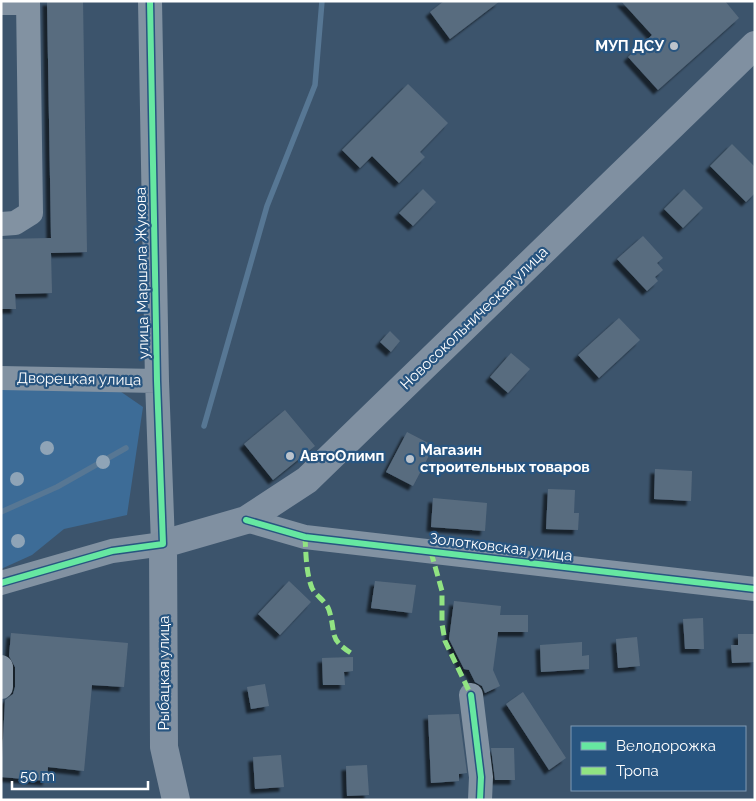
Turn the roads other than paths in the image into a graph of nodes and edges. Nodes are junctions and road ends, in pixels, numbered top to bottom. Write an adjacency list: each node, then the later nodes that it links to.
1 (150, 1): 7 (street, улица Маршала Жукова)
2 (28, 2): 3 (street); 5 (street)
3 (1, 3)
4 (755, 45): 8 (main road, Новосокольническая улица)
5 (1, 224)
6 (1, 378): 7 (street, Дворецкая улица)
7 (157, 381): 9 (street, улица Маршала Жукова)
8 (246, 520): 9 (main road, Новосокольническая улица); 11 (street, Золотковская улица)
9 (163, 544): 10 (street); 15 (main road, Рыбацкая улица)
10 (1, 583)
11 (755, 589)
12 (1, 667): 13 (street)
13 (1, 687)
14 (471, 695): 16 (street)
15 (176, 800)
16 (480, 800)

